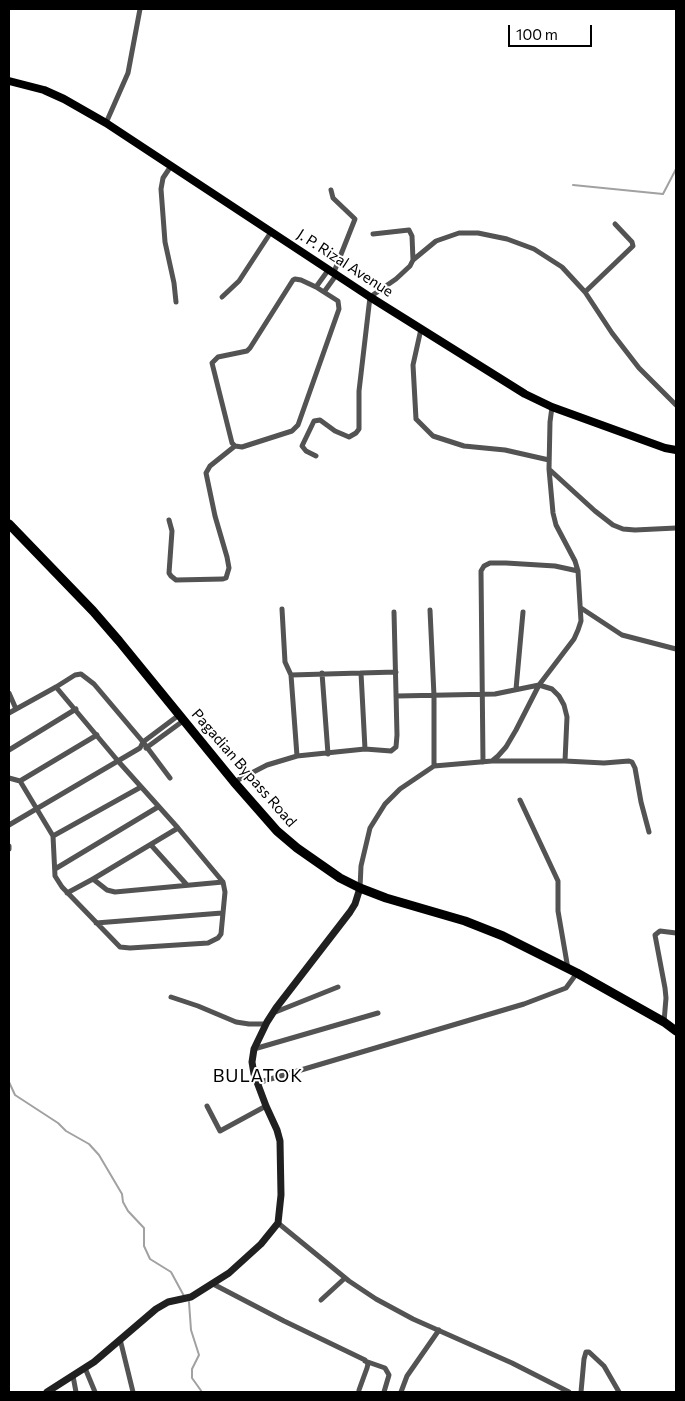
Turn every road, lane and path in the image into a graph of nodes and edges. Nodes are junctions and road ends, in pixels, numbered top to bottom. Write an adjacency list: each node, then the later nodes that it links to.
1 (140, 9): 3 (street)
2 (9, 81): 3 (main road, J. P. Rizal Avenue)
3 (106, 123): 4 (main road, J. P. Rizal Avenue)
4 (171, 166): 7 (main road, J. P. Rizal Avenue); 16 (street)
5 (331, 190): 10 (street)
6 (615, 224): 13 (street)
7 (272, 232): 10 (main road, J. P. Rizal Avenue); 14 (street)
8 (373, 234): 9 (street)
9 (413, 260): 13 (street); 15 (street)
10 (333, 272): 11 (street); 12 (street); 15 (main road, J. P. Rizal Avenue)
11 (316, 287): 12 (street); 20 (street)
12 (324, 292): 20 (street)
13 (585, 292): 18 (street)
14 (222, 297)
15 (370, 297): 17 (main road, J. P. Rizal Avenue); 22 (street)
16 (176, 302)
17 (421, 329): 19 (main road, J. P. Rizal Avenue); 23 (street)
18 (676, 406)
19 (552, 407): 21 (main road, J. P. Rizal Avenue); 23 (street)
20 (235, 446): 25 (street)
21 (676, 450)
22 (316, 456)
23 (549, 460): 24 (street)
24 (549, 469): 27 (street); 28 (street)
25 (170, 520)
26 (9, 524): 49 (highway, Pagadian Bypass Road)
27 (676, 528)
28 (578, 571): 29 (street); 43 (street)
29 (581, 608): 34 (street); 39 (street)
30 (282, 609): 38 (street)
31 (430, 610): 45 (street)
32 (394, 612): 35 (street)
33 (523, 612): 41 (street)
34 (676, 649)
35 (396, 672): 36 (street); 44 (street)
36 (361, 673): 37 (street); 53 (street)
37 (322, 674): 38 (street); 55 (street)
38 (291, 675): 56 (street)
39 (539, 685): 41 (street); 58 (street); 59 (street)
40 (56, 687): 46 (street); 47 (street); 51 (street)
41 (516, 689): 43 (street)
42 (9, 693): 46 (street)
43 (481, 694): 45 (street); 60 (street)
44 (397, 696): 45 (street); 53 (street)
45 (434, 696): 61 (street)
46 (16, 709): 48 (street)
47 (76, 709): 50 (street); 54 (street)
48 (9, 713)
49 (181, 718): 51 (street); 52 (street); 65 (highway, Pagadian Bypass Road)
50 (97, 735): 57 (street); 64 (street)
51 (142, 745): 52 (street); 57 (street)
52 (148, 748): 63 (street)
53 (365, 749): 55 (street)
54 (9, 750)
55 (328, 754): 56 (street)
56 (297, 756): 65 (street)
57 (118, 761): 66 (street); 69 (street)
58 (492, 761): 59 (street); 60 (street)
59 (565, 761): 72 (street)
60 (483, 762): 61 (street)
61 (434, 766): 79 (street)
62 (9, 778): 64 (street)
63 (170, 778)
64 (20, 781): 69 (street)
65 (234, 782): 79 (highway, Pagadian Bypass Road)
66 (141, 787): 68 (street); 73 (street)
67 (520, 800): 84 (street)
68 (158, 806): 71 (street); 75 (street)
69 (37, 808): 70 (street); 73 (street)
70 (9, 825)
71 (178, 828): 74 (street); 77 (street)
72 (648, 832)
73 (53, 836): 75 (street)
74 (151, 845): 76 (street); 78 (street)
75 (55, 869): 80 (street)
76 (93, 880): 78 (street); 80 (street)
77 (223, 882): 78 (street); 81 (street)
78 (186, 884)
79 (360, 888): 84 (highway, Pagadian Bypass Road); 89 (street)
80 (67, 893): 82 (street)
81 (222, 913): 82 (street); 82 (street)
82 (96, 923)
83 (676, 933): 90 (street)
84 (568, 969): 85 (highway, Pagadian Bypass Road)
85 (577, 974): 90 (highway, Pagadian Bypass Road); 94 (street)
86 (338, 987): 89 (street)
87 (171, 997): 91 (street)
88 (378, 1013): 93 (street)
89 (272, 1014): 91 (street)
90 (664, 1022): 92 (highway, Pagadian Bypass Road)
91 (266, 1024): 93 (street)
92 (676, 1031)
93 (254, 1049): 94 (street)
94 (257, 1083): 96 (street)
95 (207, 1106): 96 (street)
96 (266, 1106): 97 (street)
97 (278, 1223): 98 (street); 99 (street)
98 (345, 1278): 100 (street); 101 (street)
99 (213, 1284): 102 (street); 103 (street)
100 (321, 1300)
101 (439, 1330): 112 (street); 113 (street)
102 (120, 1338): 104 (street); 110 (street)
103 (365, 1360): 106 (street); 111 (street)
104 (85, 1368): 105 (street); 109 (street)
105 (73, 1376): 107 (street); 108 (street)
106 (359, 1390)
107 (46, 1392)
108 (76, 1392)
109 (95, 1392)
110 (133, 1392)
111 (384, 1392)
112 (401, 1392)
113 (569, 1392)
114 (581, 1392): 115 (street)
115 (618, 1392)

